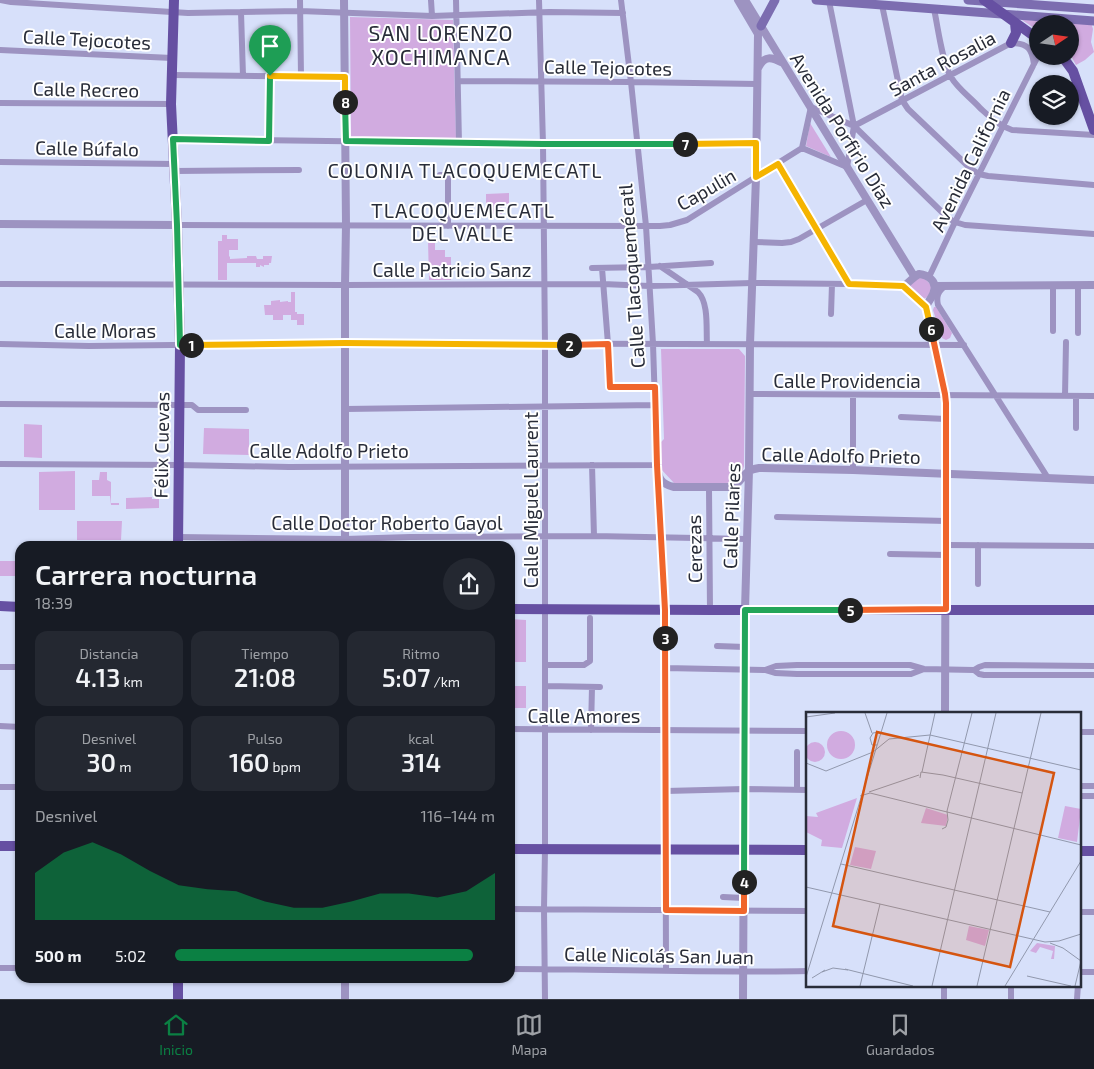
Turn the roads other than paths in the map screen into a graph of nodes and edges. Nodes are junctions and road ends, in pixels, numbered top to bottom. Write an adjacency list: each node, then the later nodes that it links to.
1 (0, 0): 24 (street)
2 (174, 0): 24 (main road)
3 (300, 0): 21 (street)
4 (344, 0): 25 (street)
5 (431, 0): 28 (street)
6 (456, 0): 27 (street)
7 (539, 0): 22 (street, Calle Miguel Laurent)
8 (621, 0): 23 (street, Calle Tlacoquemécatl)
9 (738, 0): 32 (street, Avenida Porfirio Díaz)
10 (745, 0): 32 (street, Avenida Porfirio Díaz)
11 (775, 0): 32 (main road)
12 (816, 0): 14 (main road)
13 (968, 0): 15 (main road)
14 (829, 1): 17 (main road); 56 (street)
15 (984, 1): 16 (main road); 26 (main road)
16 (1016, 2): 19 (main road); 29 (street)
17 (882, 5): 18 (main road); 52 (street)
18 (934, 9): 26 (main road); 46 (street)
19 (1094, 9)
20 (241, 12): 21 (street); 24 (street); 43 (street)
21 (300, 12): 25 (street); 45 (street)
22 (539, 12): 23 (street); 27 (street); 49 (street, Calle Miguel Laurent)
23 (623, 12): 50 (street, Calle Tlacoquemécatl)
24 (174, 13): 37 (main road)
25 (344, 13): 28 (street); 47 (street)
26 (1002, 14): 29 (main road); 31 (main road)
27 (456, 15): 28 (street); 48 (street)
28 (432, 16)
29 (1024, 16): 30 (main road)
30 (1094, 21)
31 (1015, 23): 33 (main road); 34 (main road)
32 (760, 30): 38 (street, Avenida Porfirio Díaz); 41 (street, Calle Pilares)
33 (1029, 33)
34 (1012, 43): 36 (street, Santa Rosalia); 46 (street, Santa Rosalia)
35 (0, 50): 37 (street, Calle Tejocotes)
36 (1029, 50)
37 (172, 58): 42 (main road)
38 (783, 63): 41 (street); 55 (street, Avenida Porfirio Díaz)
39 (1034, 65): 57 (street, Avenida California)
40 (1070, 65): 58 (main road)
41 (757, 70): 51 (street, Calle Pilares)
42 (172, 75): 43 (street); 54 (main road)
43 (243, 76): 44 (street)
44 (270, 76): 45 (street); 61 (street)
45 (300, 76): 47 (street)
46 (950, 76): 52 (street, Santa Rosalia); 57 (street)
47 (345, 77): 62 (street)
48 (458, 81): 49 (street, Calle Tejocotes); 63 (street)
49 (542, 81): 50 (street, Calle Tejocotes); 65 (street, Calle Miguel Laurent)
50 (631, 82): 51 (street, Calle Tejocotes); 66 (street, Calle Tlacoquemécatl)
51 (757, 84): 64 (street, Calle Pilares)
52 (902, 100): 56 (street, Santa Rosalia); 73 (street)
53 (0, 103): 54 (street, Calle Recreo)
54 (172, 104): 60 (main road)
55 (810, 107): 56 (street); 67 (street); 70 (street, Avenida Porfirio Díaz)
56 (854, 126): 70 (street); 78 (street)
57 (1003, 127): 59 (street); 73 (street, Avenida California)
58 (1094, 130)
59 (1094, 135)
60 (173, 139): 61 (street); 71 (main road)
61 (269, 141): 62 (street)
62 (346, 141): 63 (street); 81 (street)
63 (459, 143): 65 (street)
64 (756, 143): 66 (street); 75 (street, Calle Pilares)
65 (543, 144): 66 (street); 83 (street, Calle Miguel Laurent)
66 (637, 144): 84 (street, Calle Tlacoquemécatl)
67 (802, 148): 69 (street, Capulin); 70 (street)
68 (0, 162): 71 (street, Calle Búfalo)
69 (778, 164): 75 (street, Capulin); 85 (street)
70 (847, 167): 77 (street, Avenida Porfirio Díaz)
71 (174, 168): 72 (street, Calle Búfalo); 80 (main road, Félix Cuevas)
72 (299, 170)
73 (979, 174): 76 (street); 78 (street, Avenida California)
74 (440, 175): 82 (street)
75 (756, 177): 84 (street, Capulin); 87 (street, Calle Pilares)
76 (1094, 184)
77 (867, 200): 85 (street); 93 (street, Avenida Porfirio Díaz)
78 (955, 222): 86 (street); 94 (street, Avenida California)
79 (0, 224): 80 (street)
80 (177, 225): 81 (street, Capulin); 97 (main road, Félix Cuevas)
81 (346, 225): 82 (street, Capulin); 101 (street)
82 (448, 226): 83 (street, Capulin)
83 (544, 226): 84 (street, Capulin); 102 (street, Calle Miguel Laurent)
84 (646, 226): 90 (street, Calle Tlacoquemécatl)
85 (816, 229): 87 (street); 100 (street)
86 (1094, 234)
87 (754, 242): 95 (street, Calle Pilares)
88 (711, 263): 89 (street)
89 (660, 266): 90 (street); 103 (street)
90 (649, 267): 92 (street); 107 (street, Calle Tlacoquemécatl)
91 (592, 268): 92 (street)
92 (602, 268): 98 (street)
93 (914, 276): 94 (street); 108 (street)
94 (929, 277): 109 (street)
95 (752, 283): 99 (street, Calle Patricio Sanz); 103 (street, Calle Patricio Sanz); 121 (street, Calle Pilares)
96 (0, 284): 97 (street, Calle Patricio Sanz)
97 (178, 284): 101 (street, Calle Patricio Sanz); 122 (main road, Félix Cuevas)
98 (603, 284): 102 (street, Calle Patricio Sanz); 107 (street, Calle Patricio Sanz); 118 (street)
99 (832, 284): 100 (street, Calle Patricio Sanz); 112 (street)
100 (849, 284): 108 (street, Calle Patricio Sanz)
101 (345, 285): 102 (street, Calle Patricio Sanz); 116 (street)
102 (544, 285): 123 (street, Calle Miguel Laurent)
103 (687, 285): 107 (street, Calle Patricio Sanz); 120 (street)
104 (1053, 285): 105 (street); 110 (street); 113 (street)
105 (1078, 285): 106 (street); 114 (street)
106 (1094, 285)
107 (649, 286): 119 (street, Calle Tlacoquemécatl)
108 (903, 286): 111 (street)
109 (935, 286): 110 (street); 111 (street)
110 (945, 286): 125 (street)
111 (926, 307): 124 (street)
112 (831, 314)
113 (1053, 331)
114 (1078, 333)
115 (1066, 342): 131 (street)
116 (345, 343): 122 (street, Calle Moras); 123 (street, Calle Moras); 138 (street)
117 (0, 344): 122 (street, Calle Moras)
118 (608, 344): 119 (street, Calle Moras); 123 (street, Calle Moras); 126 (street)
119 (653, 344): 120 (street, Calle Moras); 126 (street, Calle Tlacoquemécatl)
120 (707, 344): 121 (street, Calle Moras)
121 (750, 344): 124 (street, Calle Moras); 127 (street, Calle Pilares)
122 (180, 345): 135 (main road, Félix Cuevas)
123 (545, 345): 137 (street, Calle Miguel Laurent)
124 (935, 345): 125 (street, Calle Moras); 128 (street)
125 (964, 345): 130 (street)
126 (655, 387): 136 (street, Calle Tlacoquemécatl)
127 (749, 394): 129 (street, Calle Providencia); 149 (street, Calle Pilares)
128 (945, 394): 129 (street, Calle Providencia); 130 (street, Calle Providencia); 141 (street)
129 (854, 395): 150 (street)
130 (995, 395): 131 (street, Calle Providencia); 152 (street)
131 (1066, 396): 132 (street, Calle Providencia)
132 (1076, 396): 133 (street, Calle Providencia); 142 (street)
133 (1094, 396)
134 (0, 404): 135 (street)
135 (179, 404): 139 (street); 144 (main road, Félix Cuevas)
136 (655, 405): 137 (street); 146 (street, Calle Tlacoquemécatl)
137 (545, 406): 138 (street); 148 (street, Calle Miguel Laurent)
138 (345, 409): 147 (street)
139 (246, 410)
140 (901, 417): 141 (street)
141 (946, 419): 151 (street)
142 (1076, 428)
143 (0, 464): 144 (street, Calle Adolfo Prieto)
144 (178, 465): 147 (street, Calle Adolfo Prieto); 164 (main road, Félix Cuevas)
145 (592, 465): 146 (street, Calle Adolfo Prieto); 148 (street, Calle Adolfo Prieto); 159 (street)
146 (657, 465): 154 (street, Calle Tlacoquemécatl)
147 (345, 466): 148 (street, Calle Adolfo Prieto); 165 (street)
148 (545, 466): 158 (street, Calle Miguel Laurent)
149 (749, 470): 150 (street, Calle Adolfo Prieto); 155 (street, Calle Adolfo Prieto); 163 (street, Calle Pilares)
150 (853, 470): 151 (street, Calle Adolfo Prieto)
151 (947, 475): 152 (street, Calle Adolfo Prieto); 157 (street)
152 (1048, 478): 153 (street, Calle Adolfo Prieto)
153 (1094, 480)
154 (663, 486): 155 (street, Calle Adolfo Prieto); 161 (street)
155 (709, 488): 162 (street, Cerezas)
156 (777, 517): 157 (street)
157 (947, 521): 168 (street)
158 (546, 536): 159 (street, Calle Doctor Roberto Gayol); 160 (street, Calle Doctor Roberto Gayol); 177 (street, Calle Miguel Laurent)
159 (594, 536): 161 (street, Calle Doctor Roberto Gayol)
160 (410, 537): 166 (street, Calle Doctor Roberto Gayol); 167 (street)
161 (662, 538): 162 (street, Calle Doctor Roberto Gayol); 179 (street)
162 (709, 538): 163 (street, Calle Doctor Roberto Gayol); 180 (street, Cerezas)
163 (747, 539): 181 (street, Calle Pilares)
164 (178, 541)
165 (345, 541)
166 (367, 541)
167 (410, 541)
168 (946, 545): 169 (street); 172 (street)
169 (978, 545): 170 (street); 173 (street)
170 (1094, 546)
171 (890, 554): 172 (street)
172 (946, 555): 178 (street)
173 (978, 584)
174 (0, 606): 175 (main road)
175 (15, 607)
176 (515, 609): 177 (main road)
177 (546, 609): 179 (main road); 187 (street, Calle Miguel Laurent)
178 (946, 609): 181 (main road); 182 (main road); 197 (street)
179 (665, 610): 180 (main road); 193 (street)
180 (710, 610): 181 (main road)
181 (745, 610): 185 (street, Calle Pilares)
182 (1094, 610)
183 (590, 618): 187 (street)
184 (717, 646): 185 (street)
185 (745, 647): 194 (street, Calle Pilares)
186 (891, 664): 189 (street); 195 (street); 201 (street)
187 (546, 665): 203 (street, Calle Miguel Laurent)
188 (797, 665): 189 (street); 196 (street); 199 (street)
189 (840, 665): 200 (street)
190 (1094, 666): 198 (street)
191 (0, 667): 192 (street)
192 (15, 667)
193 (665, 668): 194 (street); 212 (street)
194 (744, 669): 196 (street); 213 (street, Calle Pilares)
195 (924, 669): 197 (street); 201 (street)
196 (765, 670): 199 (street)
197 (946, 670): 198 (street); 206 (street)
198 (974, 670): 202 (street)
199 (797, 674): 200 (street)
200 (840, 674): 201 (street)
201 (891, 674)
202 (1094, 675)
203 (546, 686): 204 (street); 210 (street, Calle Miguel Laurent)
204 (592, 686): 205 (street); 211 (street)
205 (600, 686)
206 (946, 712)
207 (0, 726): 208 (street)
208 (15, 727)
209 (515, 730): 210 (street, Calle Amores)
210 (546, 730): 211 (street, Calle Amores); 225 (street, Calle Miguel Laurent)
211 (591, 730): 212 (street, Calle Amores)
212 (665, 730): 213 (street, Calle Amores); 221 (street)
213 (744, 731): 214 (street, Calle Amores); 218 (street, Calle Pilares)
214 (806, 731)
215 (797, 752): 219 (street)
216 (0, 787): 217 (street)
217 (15, 787)
218 (744, 789): 219 (street); 221 (street); 227 (street, Calle Pilares)
219 (797, 790): 220 (street)
220 (806, 790)
221 (666, 791): 226 (street)
222 (0, 846): 223 (main road)
223 (15, 846)
224 (515, 849): 225 (main road)
225 (546, 849): 226 (main road); 232 (street, Calle Miguel Laurent)
226 (666, 849): 227 (main road); 233 (street)
227 (744, 850): 228 (main road); 230 (street, Calle Pilares)
228 (806, 850)
229 (723, 897): 230 (street)
230 (744, 898): 234 (street, Calle Pilares)
231 (515, 909): 232 (street)
232 (544, 909): 233 (street); 239 (street, Calle Miguel Laurent)
233 (666, 910): 234 (street); 240 (street)
234 (744, 911): 235 (street); 242 (street, Calle Pilares)
235 (806, 911)
236 (0, 968): 237 (street)
237 (15, 968)
238 (515, 969): 239 (street, Calle Nicolás San Juan)
239 (544, 969): 240 (street, Calle Nicolás San Juan); 250 (street, Calle Miguel Laurent)
240 (666, 970): 242 (street, Calle Nicolás San Juan)
241 (806, 971): 242 (street, Calle Nicolás San Juan)
242 (743, 972): 251 (street, Calle Pilares)
243 (178, 983): 248 (main road)
244 (346, 983): 249 (street)
245 (944, 986): 252 (street)
246 (1011, 986): 253 (street)
247 (1078, 986): 254 (street)
248 (178, 999)
249 (345, 999)
250 (545, 999)
251 (743, 999)
252 (944, 999)
253 (1011, 999)
254 (1077, 999)

